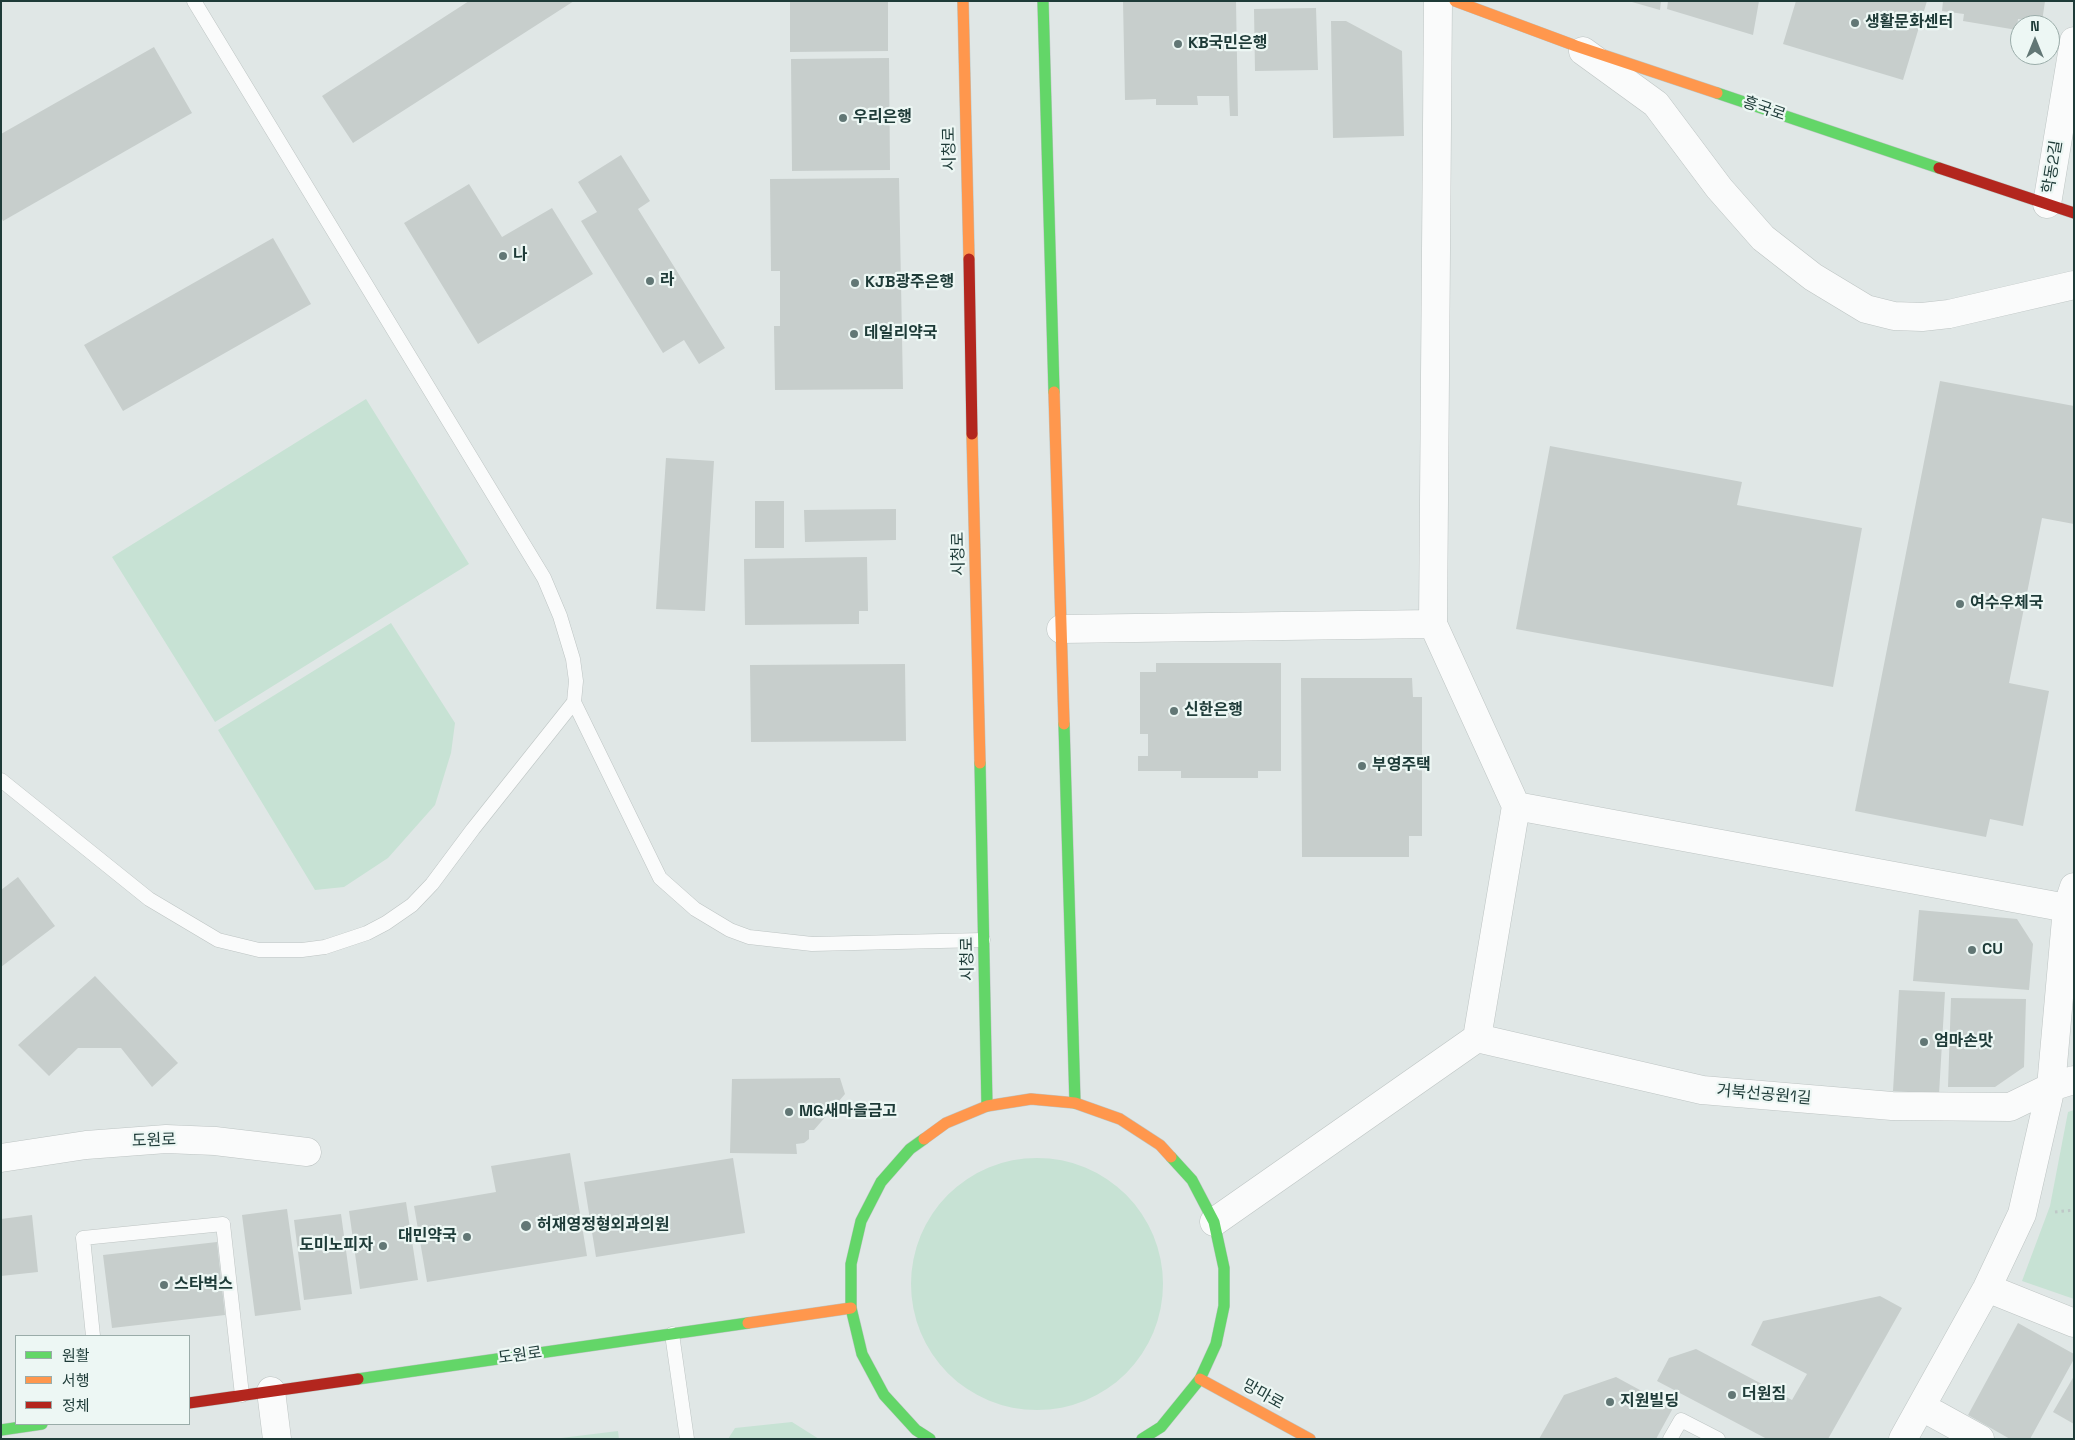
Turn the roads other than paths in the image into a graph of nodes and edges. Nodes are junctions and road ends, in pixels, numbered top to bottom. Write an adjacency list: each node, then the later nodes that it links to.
1 (194, 1): 13 (lane)
2 (963, 1): 17 (street, 시청로)
3 (1043, 1): 12 (street)
4 (1438, 1): 11 (street)
5 (1455, 1): 7 (street, 흥국로)
6 (2074, 41): 8 (street, 학동2길)
7 (1576, 46): 8 (street, 흥국로); 10 (street)
8 (2047, 204): 9 (street, 흥국로)
9 (2074, 213)
10 (2074, 285)
11 (1433, 624): 12 (street); 15 (street)
12 (1061, 629): 20 (street)
13 (574, 702): 14 (lane); 17 (lane)
14 (1, 780)
15 (1516, 806): 16 (street); 18 (street)
16 (2070, 897): 19 (street)
17 (983, 940): 21 (street, 시청로)
18 (1478, 1038): 19 (street, 거북선공원1길); 24 (street)
19 (2062, 1084): 25 (street)
20 (1075, 1103): 21 (street); 24 (street)
21 (987, 1106): 26 (street)
22 (307, 1152): 23 (street, 도원로)
23 (1, 1158)
24 (1214, 1222): 30 (street)
25 (1987, 1288): 27 (street); 34 (street)
26 (851, 1308): 28 (street, 도원로); 39 (street)
27 (2074, 1323)
28 (672, 1334): 31 (street, 도원로); 38 (lane)
29 (94, 1335): 32 (lane)
30 (1200, 1379): 40 (street); 41 (street, 망마로)
31 (271, 1391): 32 (street, 도원로); 37 (street)
32 (242, 1395): 33 (street, 도원로)
33 (190, 1403)
34 (1922, 1407): 44 (street); 45 (street)
35 (35, 1425): 36 (street)
36 (1, 1430)
37 (276, 1439)
38 (687, 1439)
39 (930, 1439)
40 (1142, 1439)
41 (1310, 1439)
42 (1670, 1439): 43 (lane)
43 (1718, 1439)
44 (1903, 1439)
45 (1980, 1439)

